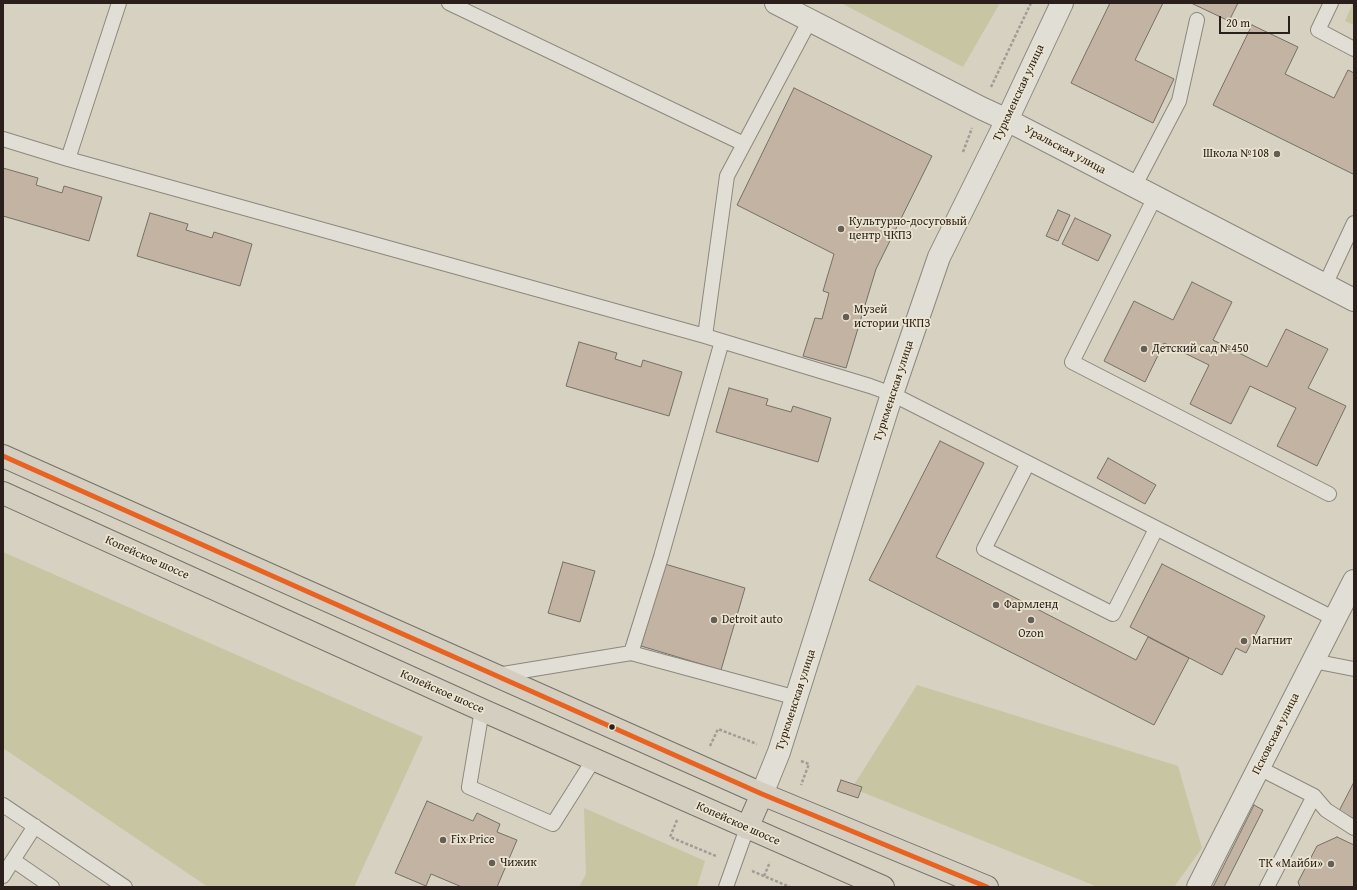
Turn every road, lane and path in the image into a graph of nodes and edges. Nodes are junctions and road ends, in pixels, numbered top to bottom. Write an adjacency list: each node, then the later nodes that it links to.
1 (119, 3): 12 (lane)
2 (449, 3): 11 (lane)
3 (776, 3): 6 (street, Уральская улица)
4 (1062, 3): 9 (street, Туркменская улица)
5 (1331, 3): 8 (lane)
6 (810, 20): 9 (street, Уральская улица); 11 (lane)
7 (1197, 20): 13 (lane)
8 (1354, 49)
9 (1008, 120): 13 (street, Уральская улица); 20 (street, Туркменская улица)
10 (3, 139): 12 (lane)
11 (744, 144): 18 (lane)
12 (68, 159): 18 (lane)
13 (1134, 187): 14 (street, Уральская улица)
14 (1155, 197): 16 (street, Уральская улица); 24 (lane)
15 (1354, 223): 16 (lane)
16 (1325, 285): 17 (street, Уральская улица)
17 (1354, 300)
18 (704, 336): 19 (lane)
19 (722, 342): 20 (lane); 28 (lane)
20 (892, 394): 22 (lane); 32 (street, Туркменская улица)
21 (3, 456): 31 (main road)
22 (1028, 463): 25 (lane); 25 (lane)
23 (3, 493): 33 (main road, Копейское шоссе)
24 (1330, 494)
25 (1156, 528): 27 (lane)
26 (1354, 581): 27 (street, Псковская улица)
27 (1335, 619): 29 (street, Псковская улица)
28 (631, 653): 31 (lane); 32 (lane)
29 (1313, 661): 30 (lane); 35 (street, Псковская улица)
30 (1354, 669)
31 (496, 676): 36 (main road)
32 (797, 698): 36 (street, Туркменская улица)
33 (482, 710): 34 (main road, Копейское шоссе); 34 (lane)
34 (594, 759): 40 (main road, Копейское шоссе)
35 (1259, 768): 37 (lane); 49 (street, Псковская улица)
36 (762, 794): 40 (main road); 48 (main road)
37 (1314, 796): 41 (lane); 50 (lane)
38 (3, 805): 39 (lane)
39 (35, 826): 42 (lane); 45 (lane)
40 (748, 828): 46 (lane); 47 (main road, Копейское шоссе)
41 (1354, 828)
42 (14, 860): 43 (lane); 44 (lane)
43 (3, 876)
44 (52, 887)
45 (125, 887)
46 (726, 887)
47 (883, 887)
48 (987, 887)
49 (1198, 887)
50 (1267, 887)

